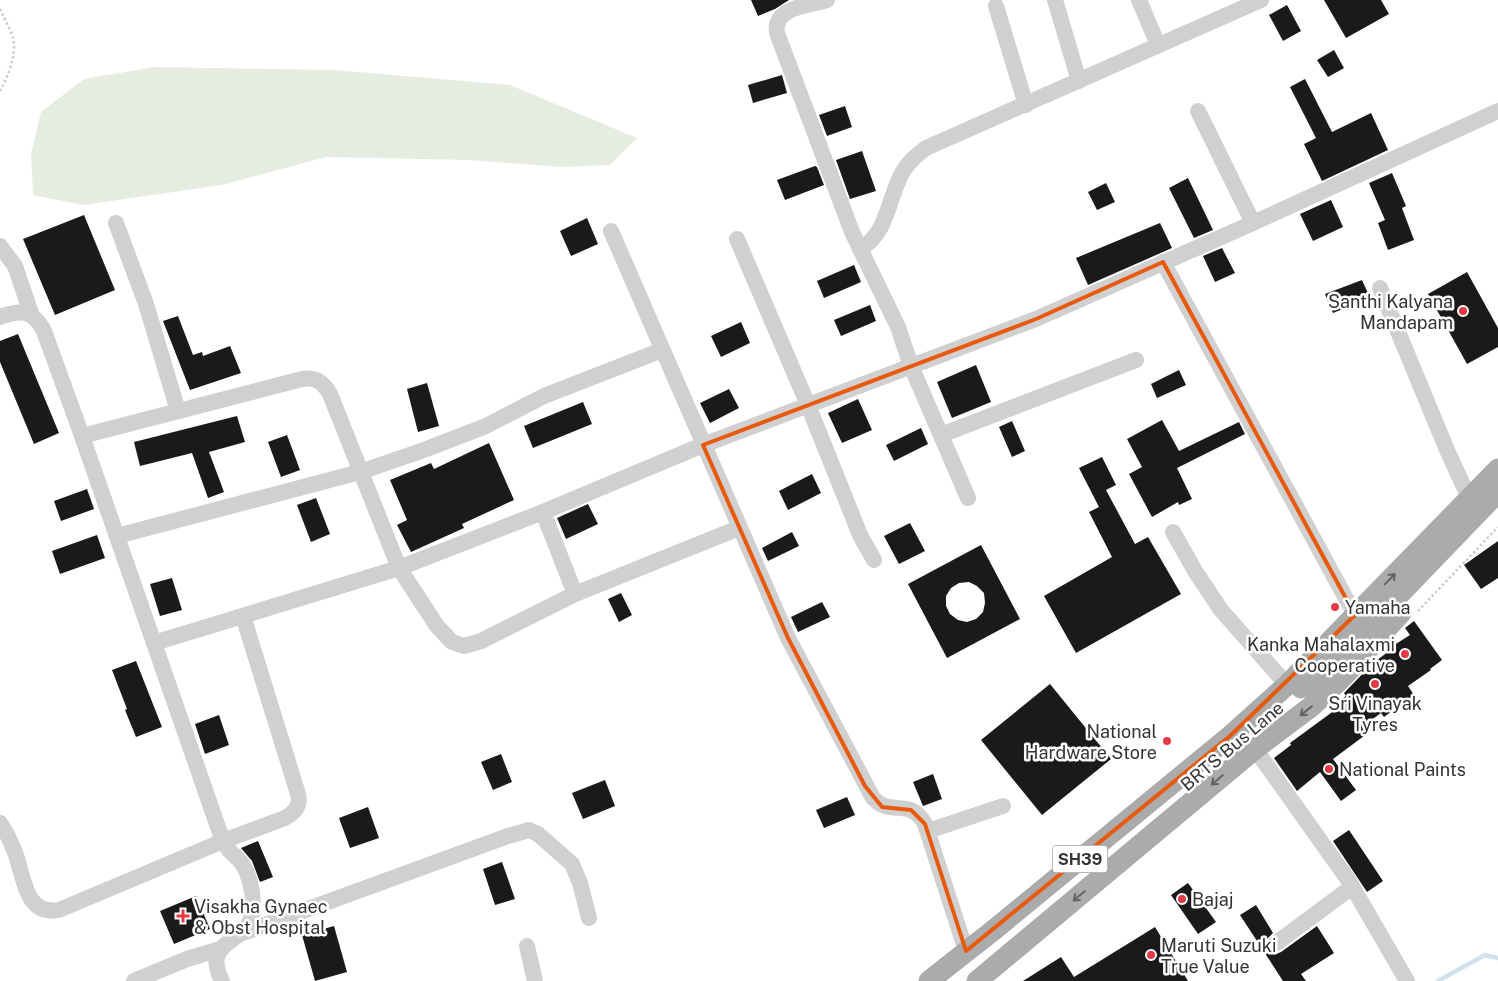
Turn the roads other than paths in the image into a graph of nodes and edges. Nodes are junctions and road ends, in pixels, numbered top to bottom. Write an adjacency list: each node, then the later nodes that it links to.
1 (827, 0): 16 (street)
2 (1055, 0): 7 (street)
3 (1139, 0): 6 (street)
4 (1261, 0): 6 (street)
5 (996, 6): 8 (street)
6 (1158, 45): 7 (street)
7 (1079, 81): 8 (street)
8 (1026, 104): 16 (street)
9 (1198, 111): 12 (street)
10 (1498, 111): 12 (street)
11 (116, 222): 25 (street)
12 (1253, 223): 17 (street)
13 (611, 231): 21 (street)
14 (737, 239): 24 (street)
15 (0, 246): 19 (street)
16 (860, 249): 23 (street)
17 (1163, 262): 23 (street); 42 (street)
18 (1380, 288): 33 (street)
19 (32, 316): 20 (street); 27 (street)
20 (0, 317)
21 (662, 350): 28 (street); 30 (street)
22 (1136, 360): 26 (street)
23 (911, 366): 24 (street); 26 (street)
24 (808, 405): 28 (street); 39 (street)
25 (178, 411): 27 (street); 30 (street)
26 (941, 435): 32 (street)
27 (82, 436): 38 (street)
28 (703, 445): 34 (street); 36 (street)
29 (1498, 469): 33 (main road, SH39)
30 (360, 472): 38 (street); 40 (street)
31 (1498, 492): 57 (main road, BRTS Bus Lane)
32 (968, 498)
33 (1469, 498): 42 (main road, SH39, one-way to 33)
34 (542, 512): 40 (street); 41 (street)
35 (1498, 513): 46 (main road, SH39, one-way to 46)
36 (739, 528): 41 (street); 49 (street)
37 (1173, 532): 45 (street)
38 (117, 536): 44 (street)
39 (874, 560)
40 (400, 568): 41 (street); 43 (street)
41 (575, 594)
42 (1355, 615): 45 (main road, SH39)
43 (243, 616): 44 (street); 50 (street)
44 (154, 643): 50 (street)
45 (1287, 685): 57 (main road, SH39)
46 (1255, 749): 51 (street); 57 (main road, SH39, one-way to 57)
47 (1004, 806): 49 (street)
48 (0, 823): 50 (street)
49 (928, 831): 57 (street)
50 (223, 841): 53 (street)
51 (1352, 887): 54 (street); 63 (street)
52 (589, 918): 53 (street)
53 (240, 934): 56 (street)
54 (1275, 944)
55 (527, 946): 60 (street)
56 (220, 949): 58 (street); 59 (street)
57 (972, 970): 61 (main road, SH39); 62 (main road, BRTS Bus Lane)
58 (134, 981)
59 (222, 981)
60 (535, 981)
61 (929, 981)
62 (950, 981)
63 (1407, 981)

